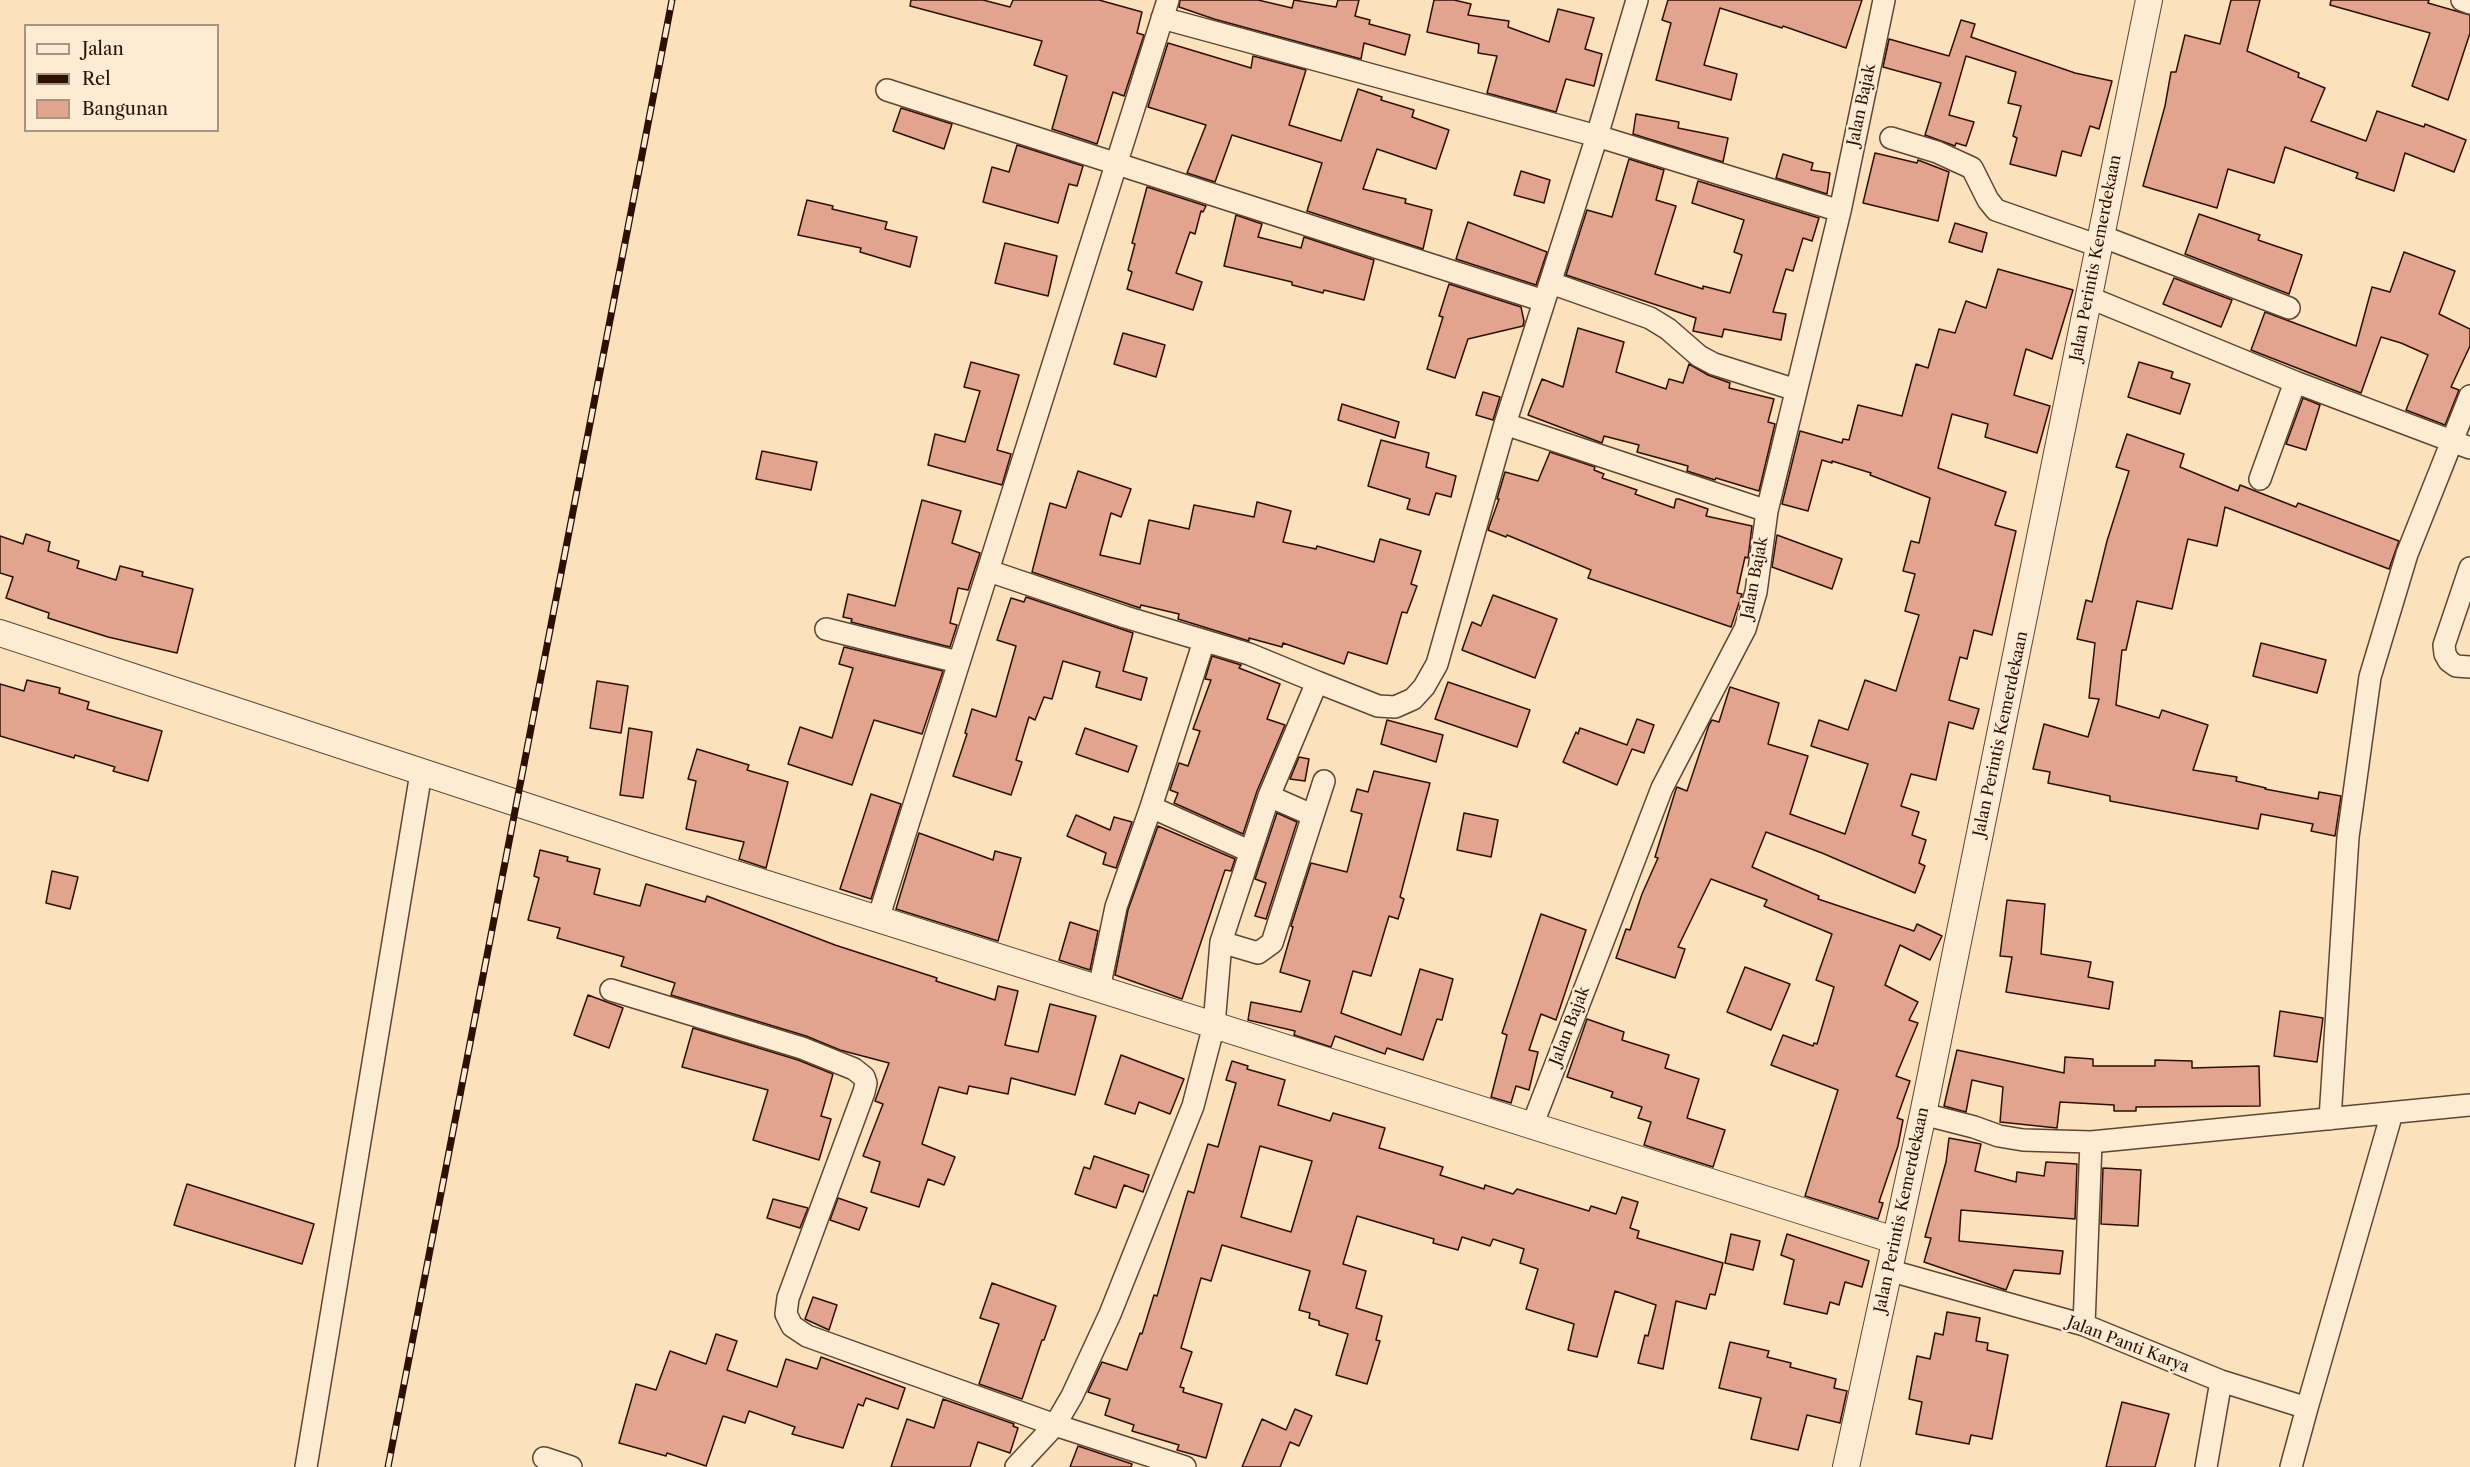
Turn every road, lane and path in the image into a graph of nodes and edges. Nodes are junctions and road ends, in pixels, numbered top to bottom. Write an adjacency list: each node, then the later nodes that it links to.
1 (1637, 0): 8 (street)
2 (1884, 0): 11 (street, Jalan Bajak)
3 (2149, 0): 12 (street, Jalan Perintis Kemerdekaan)
4 (2462, 0): 5 (street)
5 (2470, 3)
6 (1165, 9): 8 (street); 10 (street)
7 (887, 90): 10 (street)
8 (1597, 136): 11 (street); 13 (street)
9 (1891, 138): 12 (street)
10 (1118, 163): 13 (street); 24 (street)
11 (1840, 212): 17 (street, Jalan Bajak)
12 (2100, 241): 14 (street, Jalan Perintis Kemerdekaan); 15 (street)
13 (1548, 292): 17 (street); 19 (street)
14 (2088, 297): 16 (street); 44 (street, Jalan Perintis Kemerdekaan)
15 (2289, 308)
16 (2295, 382): 20 (street); 21 (street)
17 (1796, 390): 22 (street, Jalan Bajak)
18 (2470, 396): 20 (street)
19 (1505, 424): 22 (street); 30 (street)
20 (2460, 444): 45 (street)
21 (2260, 480)
22 (1767, 511): 46 (street, Jalan Bajak)
23 (2470, 568): 29 (street)
24 (989, 571): 27 (street); 28 (street)
25 (826, 629): 28 (street)
26 (0, 633): 31 (street)
27 (1204, 641): 30 (street); 34 (street)
28 (958, 662): 37 (street)
29 (2470, 667)
30 (1317, 682): 33 (street)
31 (421, 773): 37 (street); 55 (street)
32 (1324, 781): 35 (street)
33 (1269, 796): 35 (street); 36 (street)
34 (1151, 807): 36 (street); 39 (street)
35 (1312, 815): 38 (street)
36 (1249, 851): 38 (street)
37 (878, 919): 39 (street)
38 (1221, 942): 41 (street)
39 (1100, 989): 41 (street)
40 (611, 990): 53 (street)
41 (1214, 1025): 46 (street); 53 (street)
42 (2470, 1105): 43 (street)
43 (2392, 1113): 45 (street); 52 (street)
44 (1923, 1114): 47 (street); 48 (street, Jalan Perintis Kemerdekaan)
45 (2330, 1119): 47 (street)
46 (1532, 1125): 48 (street)
47 (2091, 1142): 50 (street)
48 (1894, 1240): 49 (street, Jalan Perintis Kemerdekaan)
49 (1888, 1270): 50 (street, Jalan Panti Karya); 59 (street, Jalan Perintis Kemerdekaan)
50 (2084, 1325): 51 (street, Jalan Panti Karya)
51 (2221, 1381): 52 (street, Jalan Panti Karya); 60 (street)
52 (2307, 1408): 61 (street)
53 (1055, 1425): 57 (street); 58 (street)
54 (544, 1458): 56 (street)
55 (306, 1467)
56 (571, 1467)
57 (1016, 1467)
58 (1185, 1467)
59 (1846, 1467)
60 (2206, 1467)
61 (2291, 1467)

